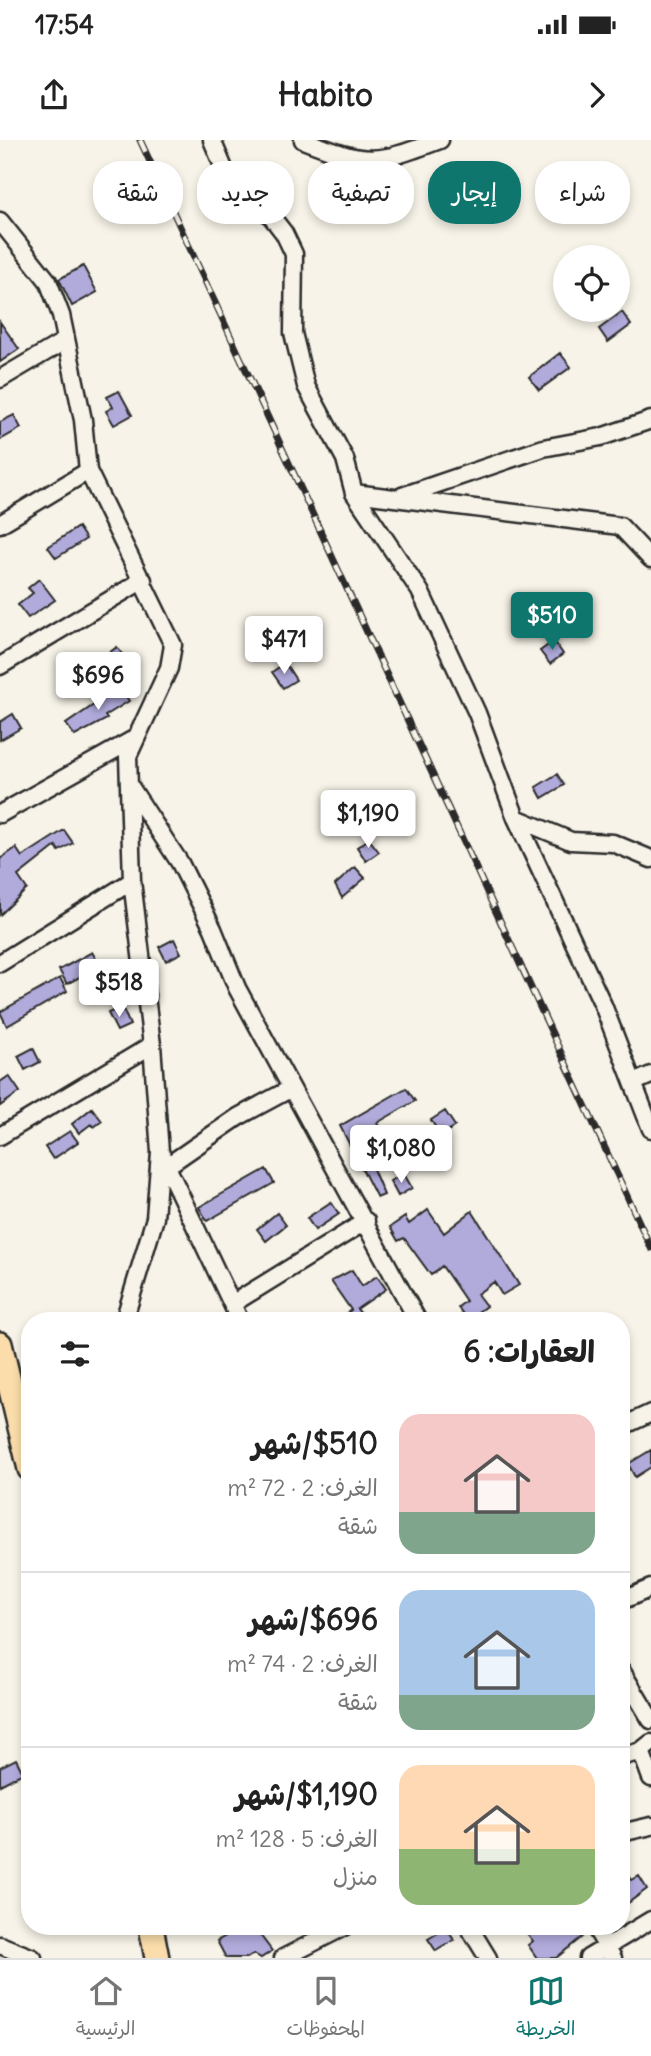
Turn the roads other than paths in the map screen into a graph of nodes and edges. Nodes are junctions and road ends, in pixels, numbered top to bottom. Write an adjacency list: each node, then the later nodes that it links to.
1 (212, 140): 9 (street)
2 (303, 140): 3 (street)
3 (440, 140)
4 (3, 231): 5 (street)
5 (66, 340): 6 (street); 8 (street)
6 (0, 379)
7 (651, 420): 10 (street)
8 (88, 471): 11 (street); 13 (street)
9 (354, 493): 10 (street); 18 (street)
10 (396, 498): 12 (street)
11 (0, 524)
12 (651, 559)
13 (143, 580): 14 (street); 15 (street)
14 (0, 666)
15 (134, 739): 16 (street); 17 (street)
16 (130, 787): 20 (street); 25 (street)
17 (0, 814)
18 (516, 818): 19 (street); 24 (street)
19 (651, 859)
20 (132, 881): 21 (street); 22 (street)
21 (0, 963)
22 (152, 1045): 27 (street); 28 (street)
23 (651, 1075): 24 (street)
24 (635, 1082): 26 (street)
25 (290, 1089): 28 (street); 29 (street)
26 (651, 1129)
27 (0, 1136)
28 (164, 1159): 30 (street); 31 (street)
29 (366, 1221): 30 (street); 33 (street)
30 (232, 1304): 32 (street)
31 (127, 1312)
32 (236, 1312)
33 (413, 1312)
34 (0, 1344): 37 (main road)
35 (651, 1413): 36 (street)
36 (630, 1423)
37 (21, 1432)
38 (651, 1588): 39 (street)
39 (630, 1597)
40 (630, 1685): 41 (street)
41 (651, 1720)
42 (646, 1747): 43 (street)
43 (651, 1778)
44 (651, 1826): 45 (street)
45 (630, 1831)
46 (651, 1920): 52 (street)
47 (152, 1935): 54 (main road)
48 (328, 1935): 55 (street)
49 (474, 1935): 56 (street)
50 (599, 1935): 52 (street)
51 (0, 1945): 53 (street)
52 (610, 1952): 57 (street)
53 (33, 1958)
54 (157, 1958)
55 (283, 1958)
56 (488, 1958)
57 (588, 1958)

